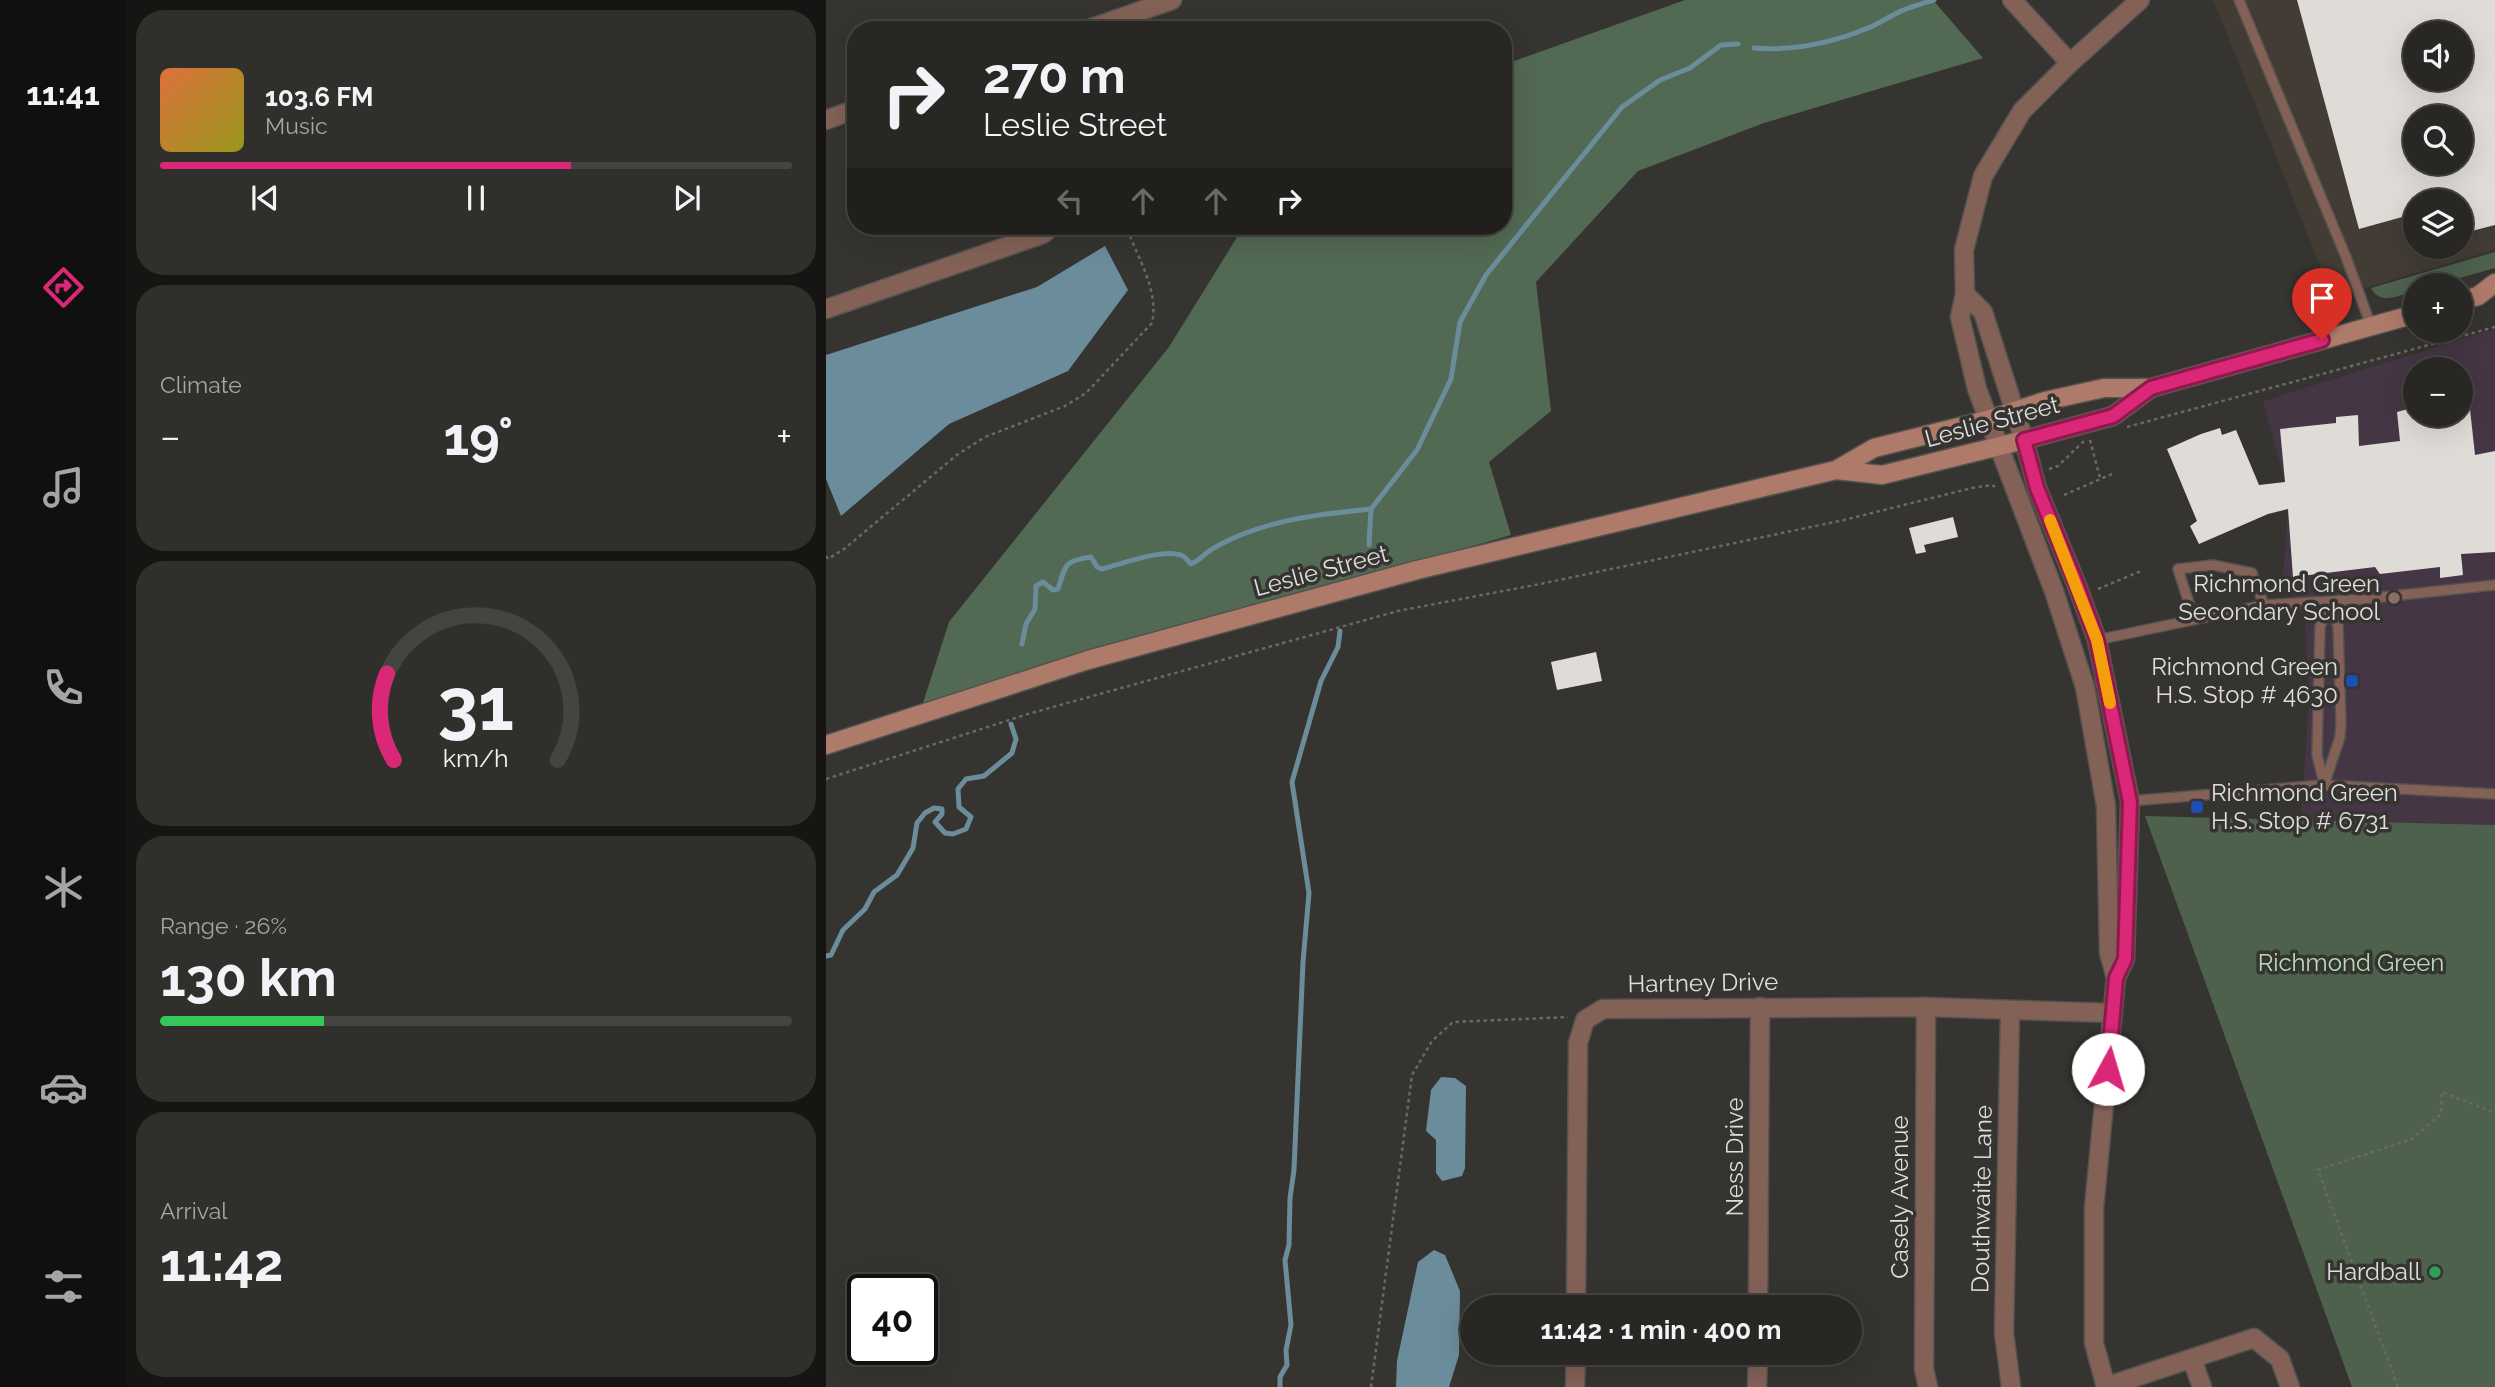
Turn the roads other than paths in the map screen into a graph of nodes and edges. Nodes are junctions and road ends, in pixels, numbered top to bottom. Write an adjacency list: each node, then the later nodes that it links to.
1 (1172, 0): 5 (street)
2 (2012, 0): 6 (street)
3 (2140, 0): 6 (street)
4 (2239, 0): 15 (lane)
5 (1112, 21)
6 (2070, 63): 11 (street)
7 (847, 112): 8 (street)
8 (826, 120)
9 (1040, 235): 13 (street)
10 (2495, 283): 12 (main road)
11 (1965, 295): 17 (street); 18 (street)
12 (2478, 299)
13 (826, 309)
14 (2403, 317): 15 (main road, Leslie Street)
15 (2371, 326): 16 (main road, Leslie Street)
16 (2151, 388): 17 (main road, Leslie Street); 19 (main road, Leslie Street)
17 (2015, 412): 18 (main road, Leslie Street); 19 (street)
18 (1987, 419): 20 (street); 21 (main road, Leslie Street)
19 (2024, 440): 20 (main road, Leslie Street); 26 (street)
20 (1997, 446): 21 (main road, Leslie Street); 31 (street)
21 (1836, 470): 27 (main road, Leslie Street)
22 (2495, 585): 23 (lane)
23 (2329, 601): 24 (lane); 28 (lane); 28 (lane)
24 (2264, 605): 25 (lane); 25 (lane)
25 (2194, 619): 26 (lane)
26 (2097, 640): 30 (street)
27 (826, 745)
28 (2324, 785): 29 (lane); 30 (lane)
29 (2495, 794)
30 (2130, 802): 31 (street); 32 (street)
31 (2106, 806): 32 (street)
32 (2116, 978): 36 (street)
33 (1760, 1007): 34 (street, Hartney Drive); 37 (street, Hartney Drive); 38 (street, Ness Drive)
34 (1926, 1007): 35 (street, Hartney Drive); 44 (street, Casely Avenue)
35 (2010, 1011): 36 (street, Hartney Drive); 45 (street, Douthwaite Lane)
36 (2113, 1013): 46 (street)
37 (1576, 1295)
38 (1758, 1295)
39 (2192, 1359): 46 (street); 47 (street); 48 (street)
40 (1576, 1365): 42 (street)
41 (1758, 1365): 43 (street)
42 (1575, 1387)
43 (1757, 1387)
44 (1928, 1387)
45 (2011, 1387)
46 (2106, 1387)
47 (2202, 1387)
48 (2290, 1387)

